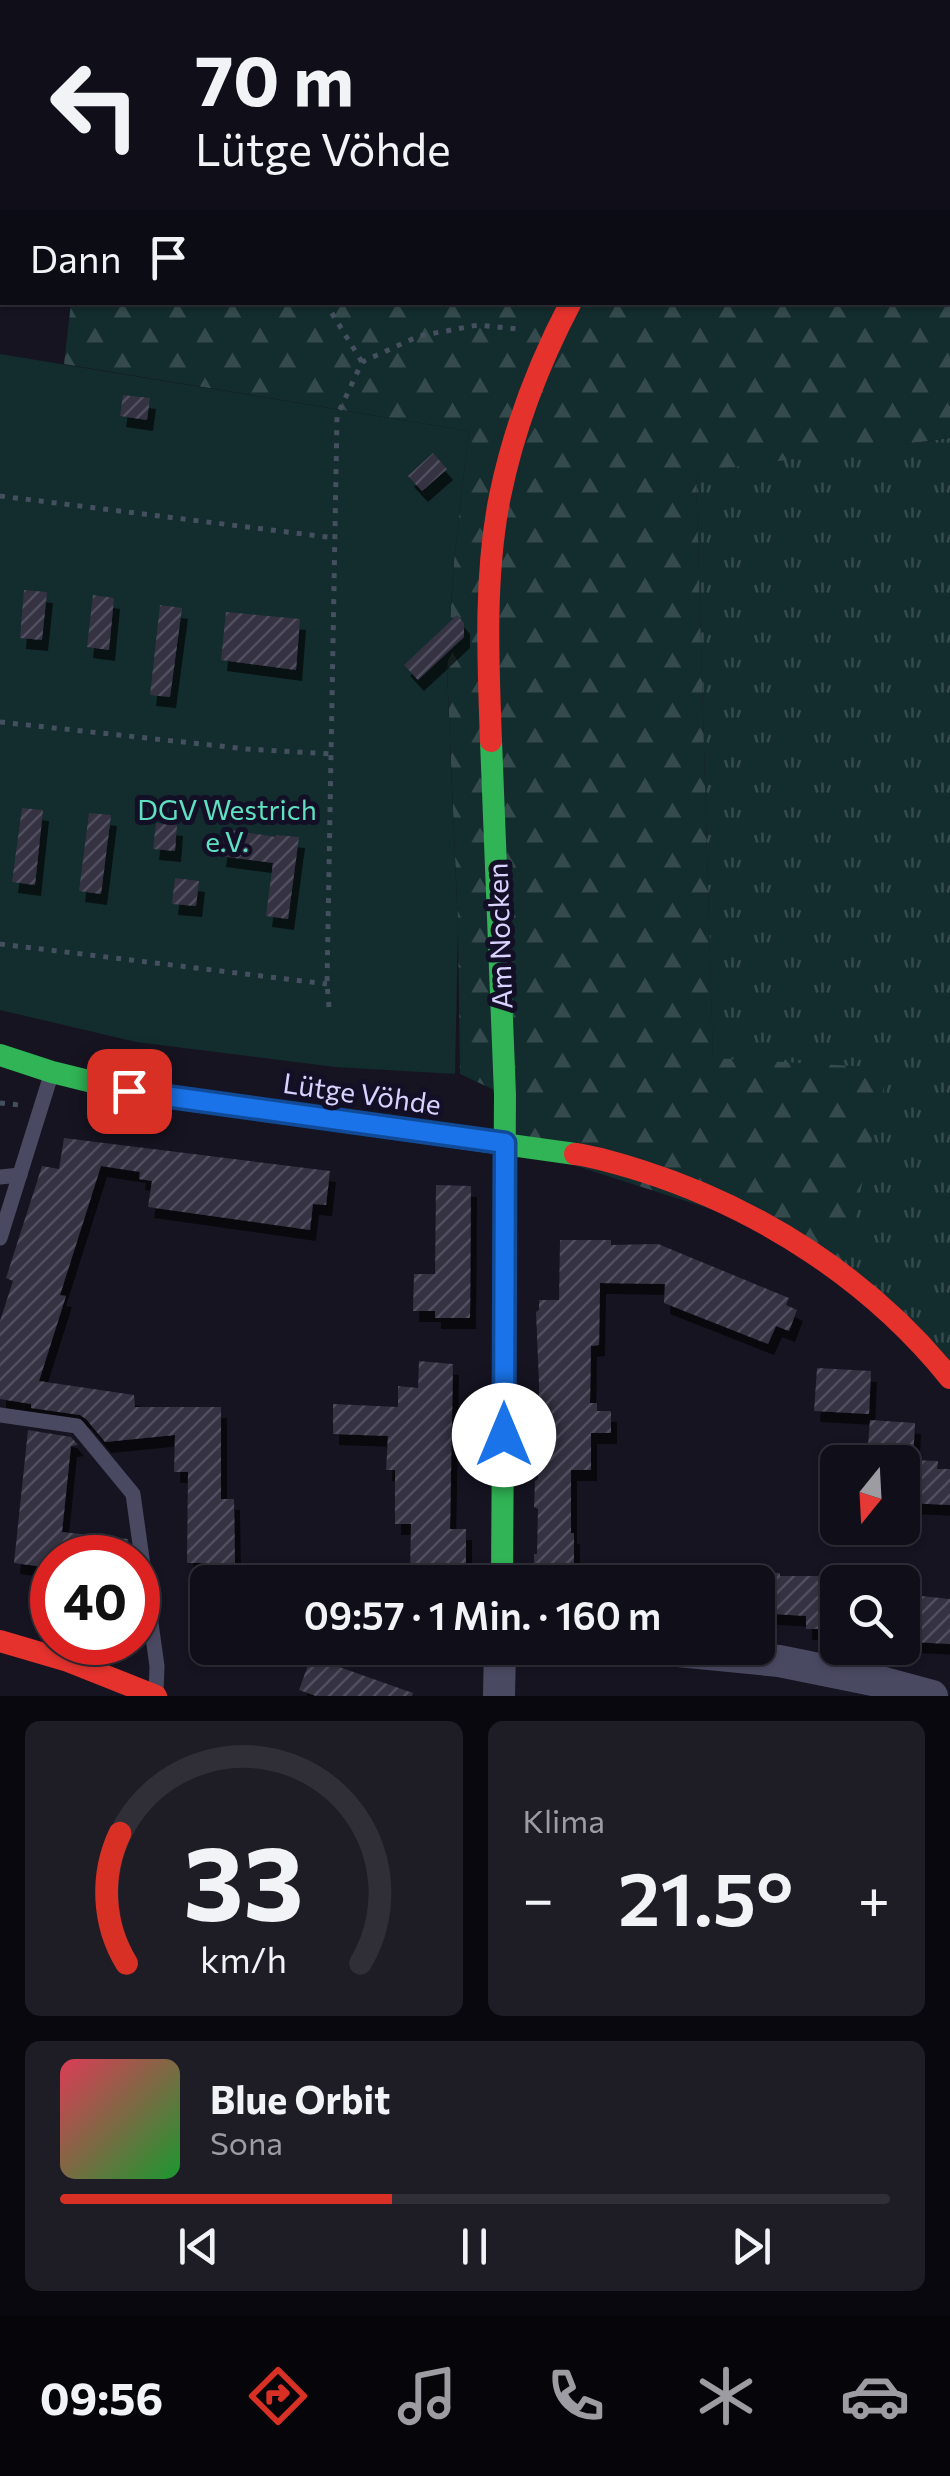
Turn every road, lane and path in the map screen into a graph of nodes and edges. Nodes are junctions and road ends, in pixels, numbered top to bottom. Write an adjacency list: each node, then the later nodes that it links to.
1 (327, 305): 4 (path)
2 (568, 305): 14 (street, Am Nocken)
3 (529, 331): 4 (path)
4 (362, 362): 6 (path)
5 (0, 496): 6 (path)
6 (335, 538): 8 (path)
7 (0, 722): 8 (path)
8 (331, 754): 10 (path)
9 (0, 944): 10 (path)
10 (327, 984): 11 (path)
11 (329, 1007)
12 (0, 1055): 13 (street, Lütge Vöhde)
13 (52, 1072): 14 (street, Lütge Vöhde); 15 (lane)
14 (505, 1143): 18 (street, Lütge Vöhde); 20 (street, Am Nocken)
15 (20, 1175): 16 (lane); 17 (lane)
16 (0, 1177)
17 (0, 1238)
18 (950, 1378)
19 (0, 1415): 24 (lane)
20 (502, 1565)
21 (0, 1641): 24 (street)
22 (775, 1661): 26 (street)
23 (500, 1665): 25 (street)
24 (156, 1696)
25 (499, 1696)
26 (932, 1696)

